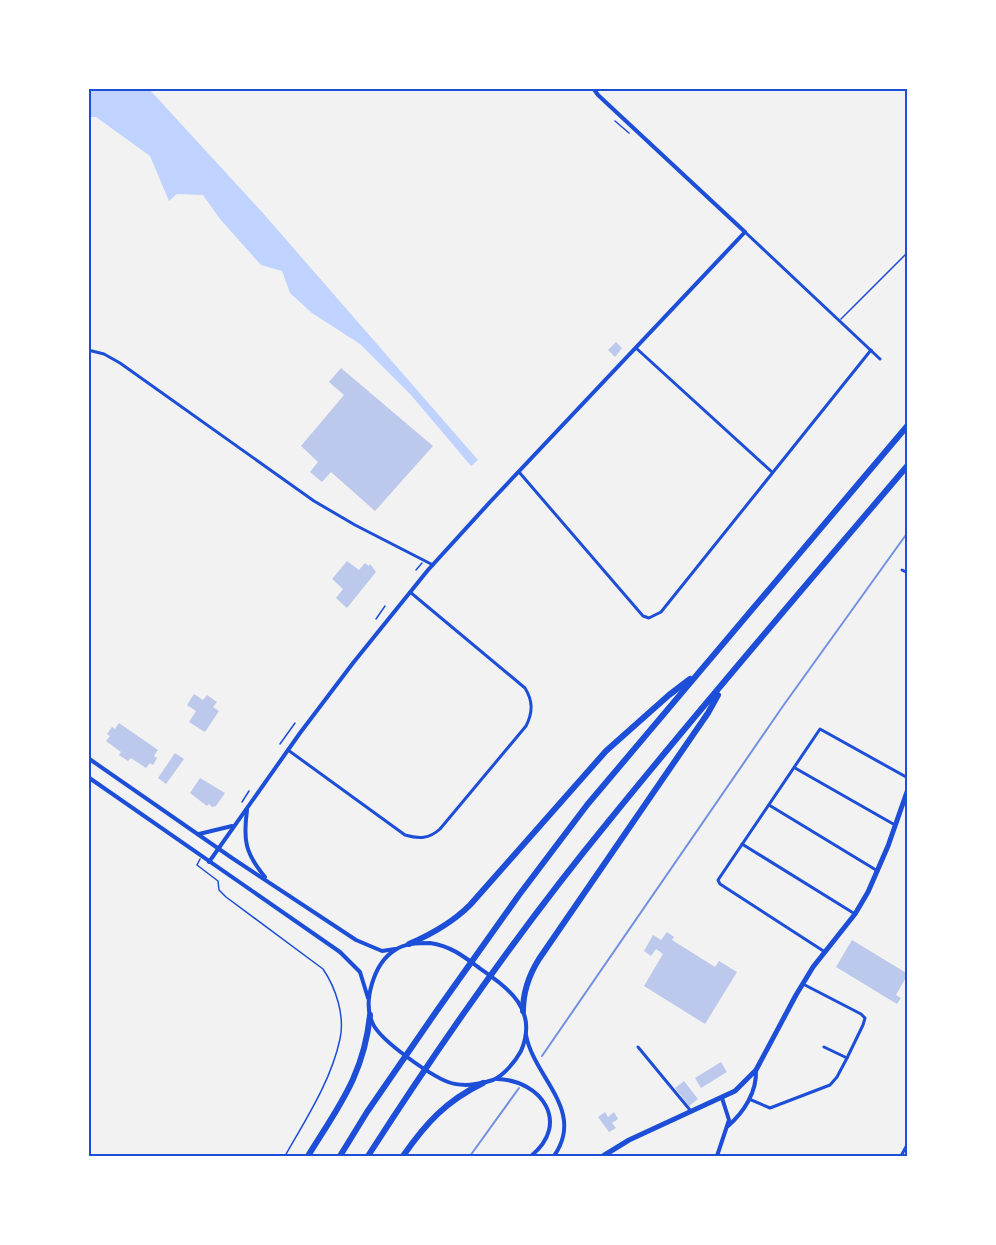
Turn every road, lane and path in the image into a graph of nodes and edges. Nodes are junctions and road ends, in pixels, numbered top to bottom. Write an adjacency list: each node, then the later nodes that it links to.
1 (593, 88): 4 (street)
2 (615, 121): 3 (path)
3 (629, 133)
4 (745, 232): 6 (street); 7 (street)
5 (908, 252): 6 (lane)
6 (839, 321): 9 (street)
7 (636, 347): 13 (street); 14 (street)
8 (88, 350): 15 (street)
9 (871, 350): 10 (street); 14 (street)
10 (880, 359)
11 (908, 425): 21 (highway)
12 (908, 465): 22 (highway)
13 (519, 472): 14 (street); 15 (street)
14 (772, 472)
15 (433, 565): 18 (street)
16 (902, 570): 17 (street)
17 (908, 573)
18 (410, 592): 25 (street); 25 (street)
19 (385, 606): 20 (path)
20 (376, 619)
21 (699, 672): 45 (highway); 66 (highway)
22 (728, 678): 50 (highway); 67 (highway)
23 (295, 723): 24 (path)
24 (280, 744)
25 (288, 750): 34 (street)
26 (88, 758): 37 (street)
27 (794, 767): 29 (street); 33 (street); 36 (street)
28 (88, 777): 41 (street)
29 (908, 778)
30 (908, 789): 36 (main road)
31 (249, 791): 32 (path)
32 (242, 802)
33 (769, 805): 38 (street); 42 (street)
34 (248, 809): 35 (street); 43 (street)
35 (234, 825): 37 (street); 39 (street)
36 (895, 825): 42 (main road)
37 (198, 834): 39 (street)
38 (742, 844): 44 (street); 47 (street)
39 (218, 848): 41 (street); 43 (street)
40 (199, 861): 64 (path)
41 (209, 862): 49 (street)
42 (878, 871): 44 (main road)
43 (269, 882): 46 (street)
44 (855, 914): 47 (main road)
45 (409, 944): 46 (street); 50 (street)
46 (395, 950): 49 (street)
47 (825, 952): 48 (main road)
48 (802, 984): 55 (street); 56 (main road)
49 (369, 999): 51 (street)
50 (524, 1011): 52 (street)
51 (369, 1015): 58 (street); 65 (highway)
52 (525, 1032): 57 (street); 70 (street)
53 (638, 1047): 61 (street)
54 (824, 1047): 55 (street)
55 (847, 1058): 60 (street)
56 (756, 1070): 59 (main road); 60 (street)
57 (496, 1078): 58 (street); 69 (street)
58 (483, 1083): 68 (highway)
59 (722, 1098): 61 (main road); 62 (street)
60 (749, 1099): 62 (street)
61 (691, 1112): 71 (main road)
62 (728, 1126): 72 (street)
63 (908, 1143): 73 (street)
64 (285, 1156)
65 (308, 1156)
66 (340, 1156)
67 (368, 1156)
68 (403, 1156)
69 (531, 1156)
70 (554, 1156)
71 (603, 1156)
72 (717, 1156)
73 (901, 1156)

